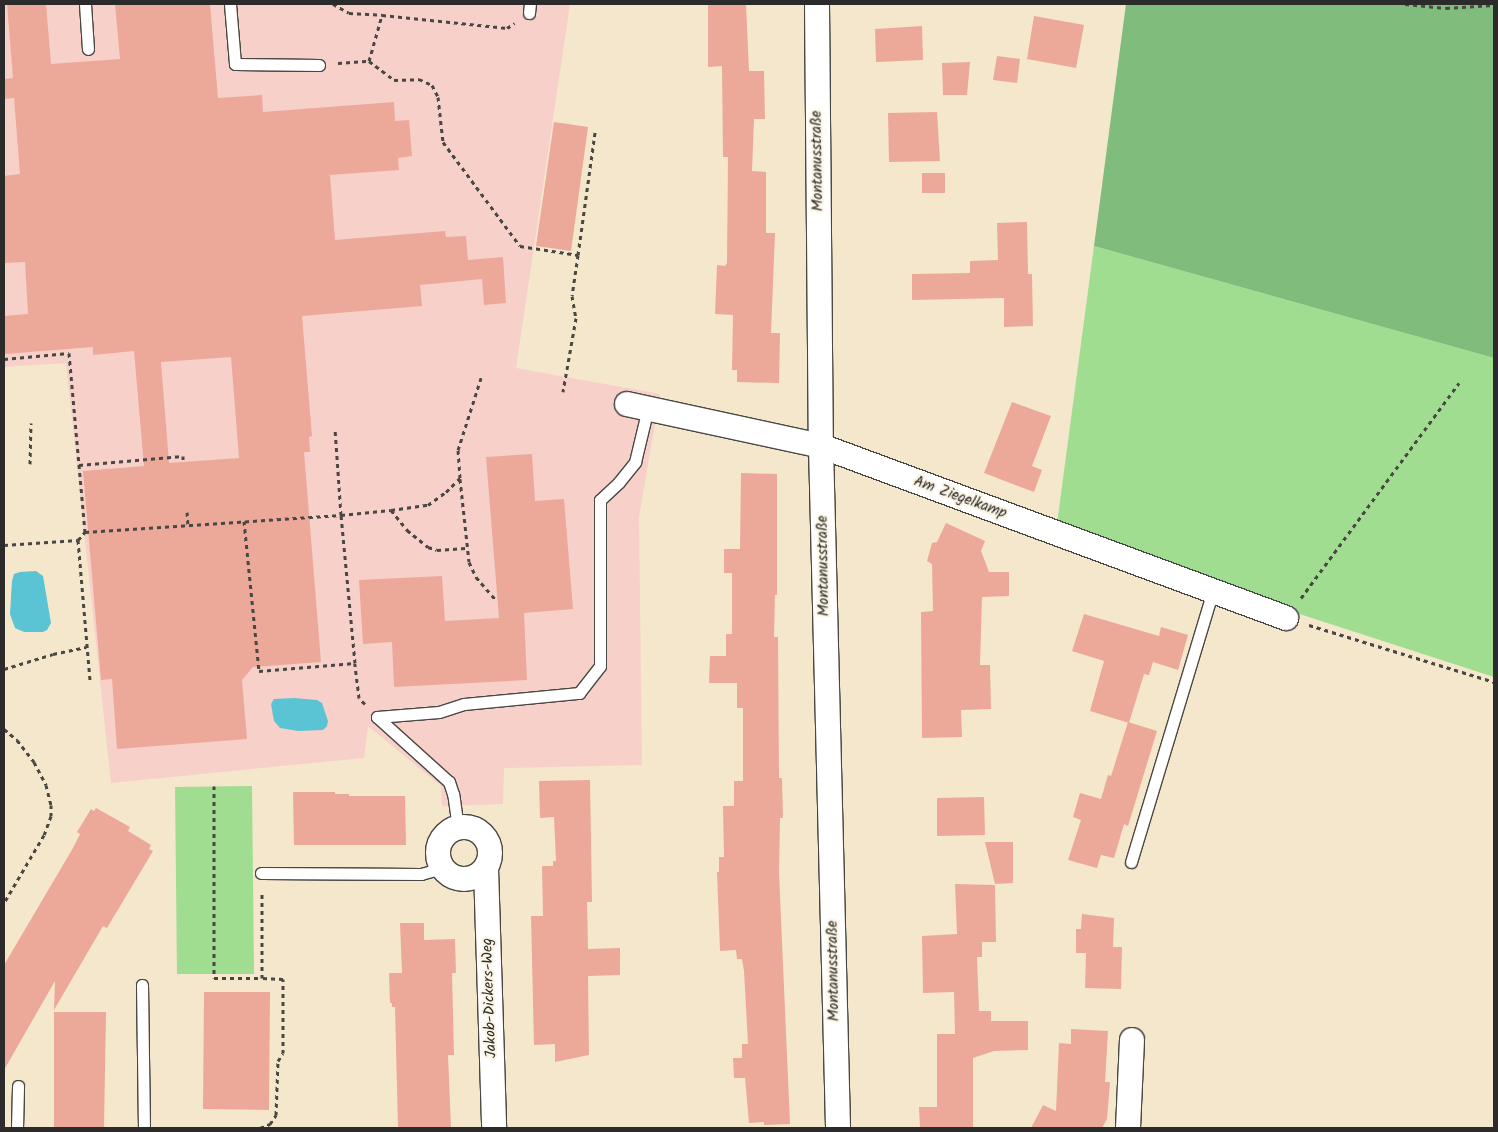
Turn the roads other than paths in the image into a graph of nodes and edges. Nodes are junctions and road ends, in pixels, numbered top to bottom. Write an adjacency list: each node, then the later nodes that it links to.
1 (85, 4): 4 (lane)
2 (230, 4): 5 (lane)
3 (817, 4): 7 (street, Montanusstraße)
4 (88, 49)
5 (319, 65)
6 (638, 406): 7 (street, Am Ziegelkamp); 10 (lane)
7 (821, 446): 8 (street, Am Ziegelkamp); 21 (street, Montanusstraße)
8 (1212, 593): 9 (street, Am Ziegelkamp); 11 (lane)
9 (1286, 618)
10 (458, 828): 12 (street); 13 (street, Jakob-Dickers-Weg)
11 (1131, 862)
12 (442, 868): 13 (street); 14 (lane)
13 (486, 868): 20 (street, Jakob-Dickers-Weg)
14 (262, 873)
15 (142, 985): 19 (lane)
16 (1132, 1040): 22 (street)
17 (18, 1086): 18 (lane)
18 (17, 1128)
19 (144, 1128)
20 (494, 1128)
21 (838, 1128)
22 (1128, 1128)

